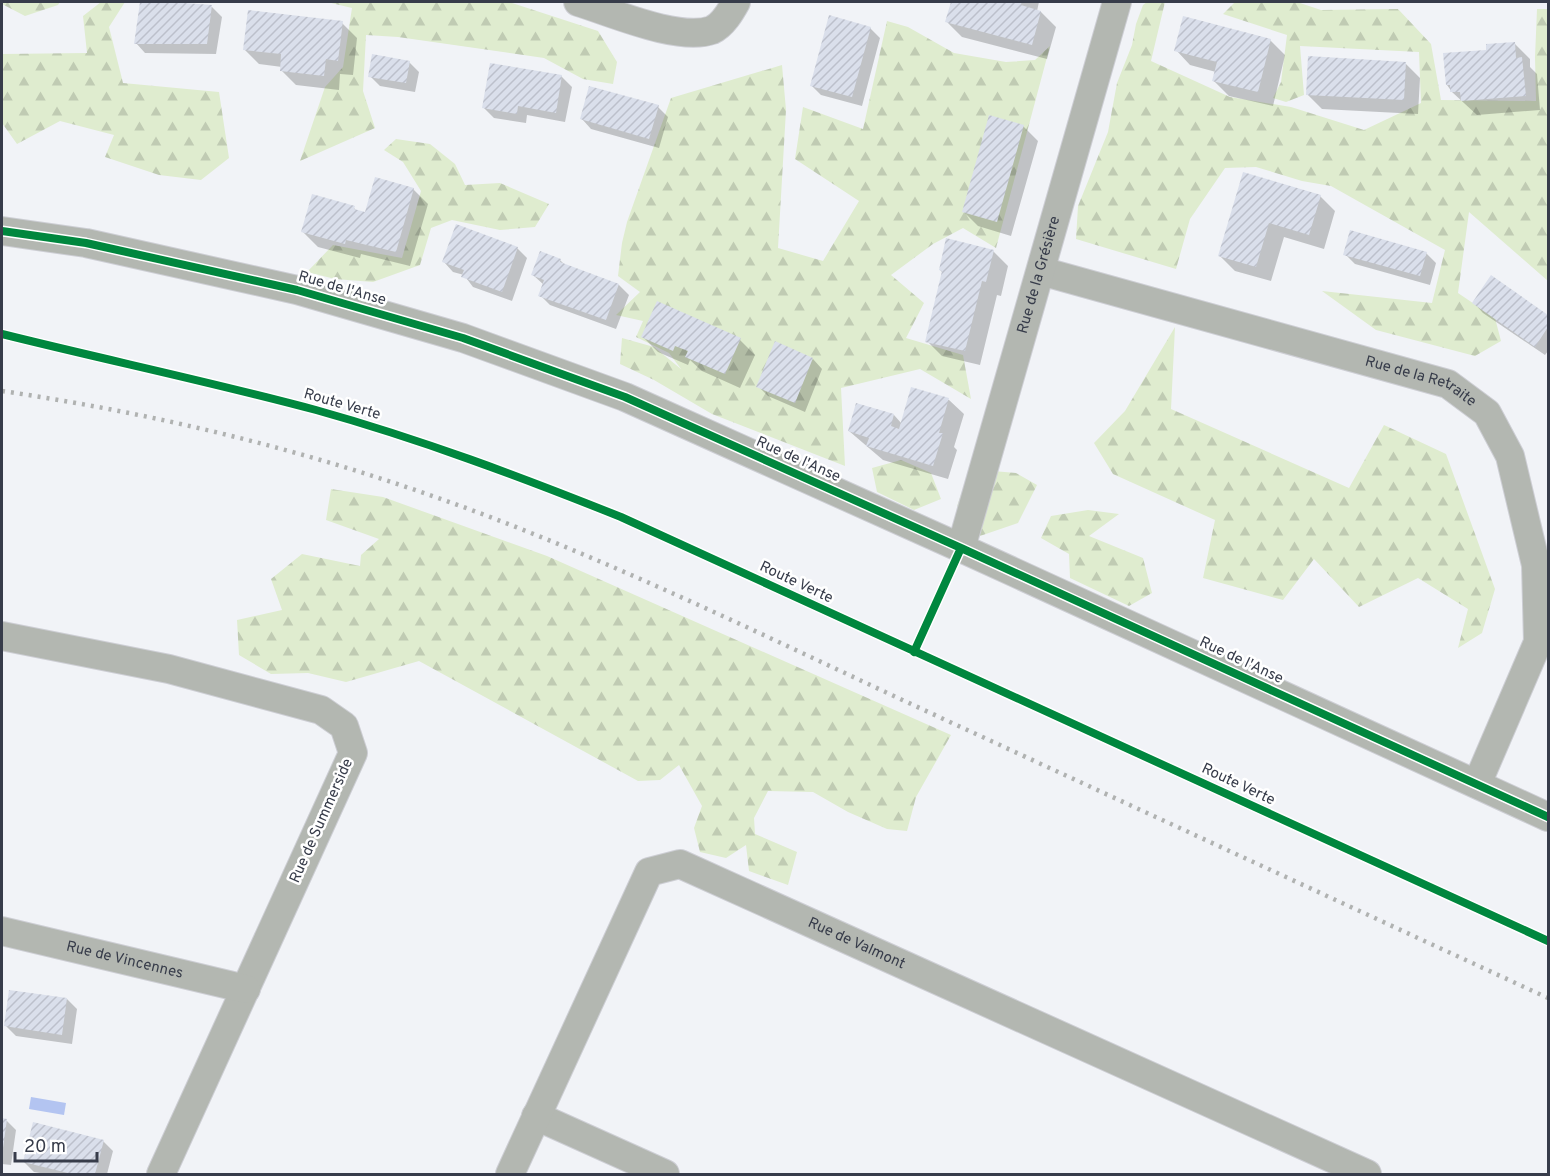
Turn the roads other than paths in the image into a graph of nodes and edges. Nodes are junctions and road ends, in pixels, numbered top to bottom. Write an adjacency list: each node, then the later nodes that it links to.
1 (578, 2): 2 (street)
2 (736, 2)
3 (1117, 2): 5 (street, Rue de la Grésière)
4 (2, 231): 6 (street, Rue de l'Anse)
5 (1041, 271): 6 (street, Rue de la Grésière); 8 (street, Rue de la Retraite)
6 (961, 548): 8 (street, Rue de l'Anse)
7 (2, 636): 11 (street, Rue de Summerside)
8 (1478, 784): 9 (street, Rue de l'Anse)
9 (1548, 817)
10 (2, 931): 11 (street, Rue de Vincennes)
11 (246, 989): 13 (street, Rue de Summerside)
12 (536, 1116): 14 (street, Rue de Valmont); 15 (street); 16 (street, Rue de Valmont)
13 (162, 1174)
14 (510, 1174)
15 (665, 1174)
16 (1366, 1174)

